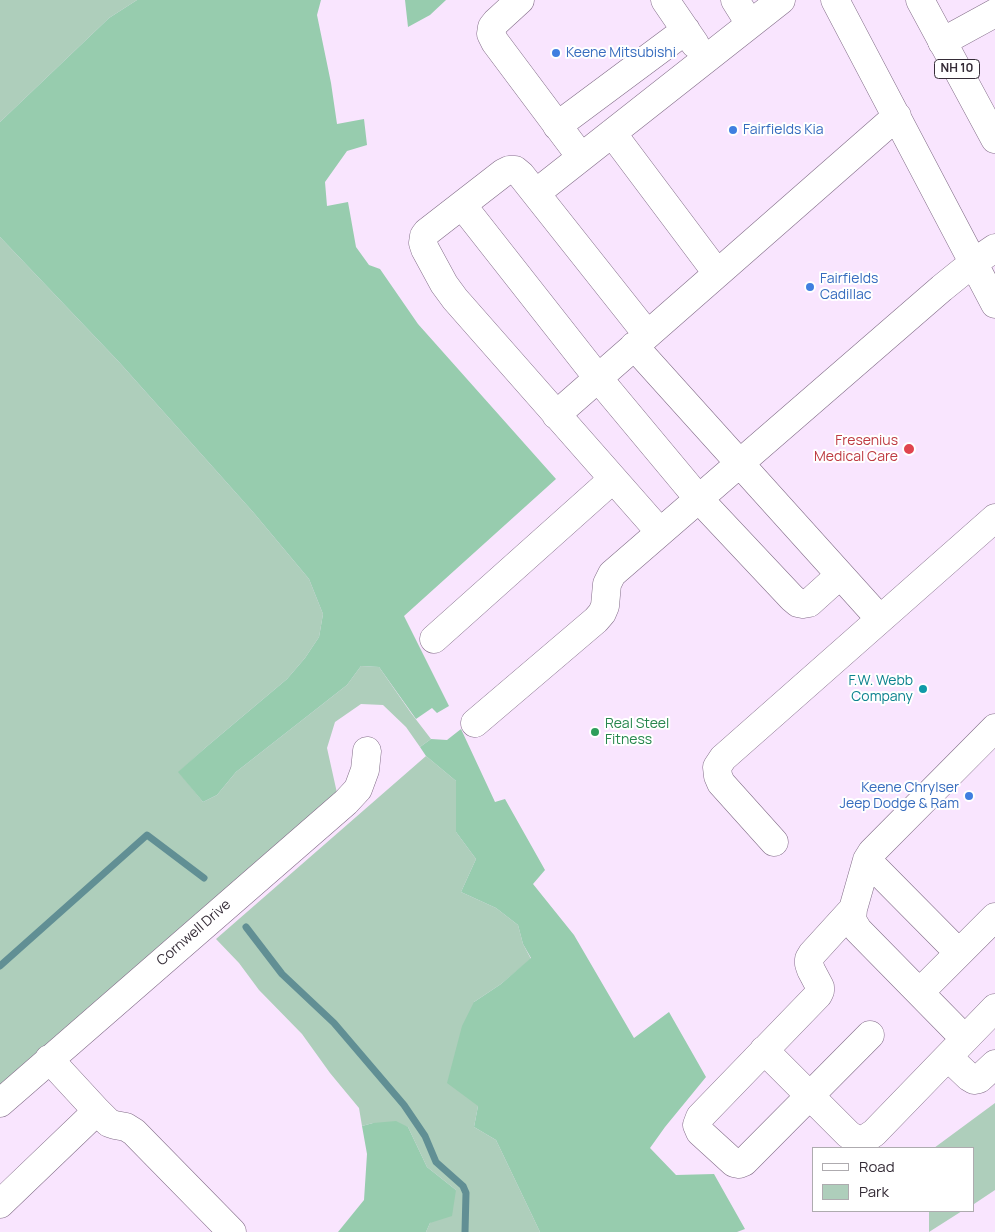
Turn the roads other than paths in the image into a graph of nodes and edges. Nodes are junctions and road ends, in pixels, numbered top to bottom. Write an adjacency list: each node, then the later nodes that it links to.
1 (520, 0): 13 (street)
2 (665, 0): 9 (street)
3 (735, 0): 8 (street)
4 (780, 0): 8 (street)
5 (835, 0): 12 (street)
6 (920, 0): 10 (street, NH 10)
7 (995, 13): 10 (street)
8 (750, 24): 11 (street)
9 (686, 30): 11 (street); 13 (street)
10 (942, 42): 15 (street, NH 10)
11 (706, 59): 14 (street)
12 (896, 116): 19 (street); 20 (street)
13 (557, 126): 16 (street)
14 (612, 133): 16 (street); 20 (street)
15 (995, 139)
16 (580, 158): 17 (street)
17 (536, 193): 18 (street); 22 (street)
18 (462, 205): 23 (street); 24 (street)
19 (984, 255): 21 (street); 25 (street)
20 (717, 274): 22 (street)
21 (995, 304)
22 (641, 340): 23 (street); 25 (street)
23 (598, 378): 24 (street); 27 (street)
24 (556, 414): 26 (street)
25 (739, 463): 27 (street); 30 (street)
26 (613, 479): 29 (street); 32 (street)
27 (698, 498): 29 (street); 30 (street)
28 (995, 518): 31 (street)
29 (660, 532): 33 (street)
30 (840, 575): 31 (street)
31 (880, 619): 36 (street)
32 (434, 639)
33 (475, 723)
34 (995, 728): 37 (street)
35 (368, 751): 46 (street, Cornwell Drive)
36 (774, 842)
37 (867, 860): 38 (street); 40 (street)
38 (852, 909): 41 (street); 45 (street)
39 (995, 917): 40 (street)
40 (959, 953): 41 (street)
41 (920, 992): 44 (street)
42 (995, 1008): 44 (street)
43 (870, 1035): 48 (street)
44 (956, 1048): 47 (street); 48 (street)
45 (764, 1050): 48 (street); 48 (street)
46 (50, 1059): 49 (street, Cornwell Drive); 50 (street)
47 (995, 1064)
48 (810, 1096)
49 (0, 1103)
50 (97, 1111): 51 (street); 52 (street)
51 (0, 1204)
52 (232, 1232)

